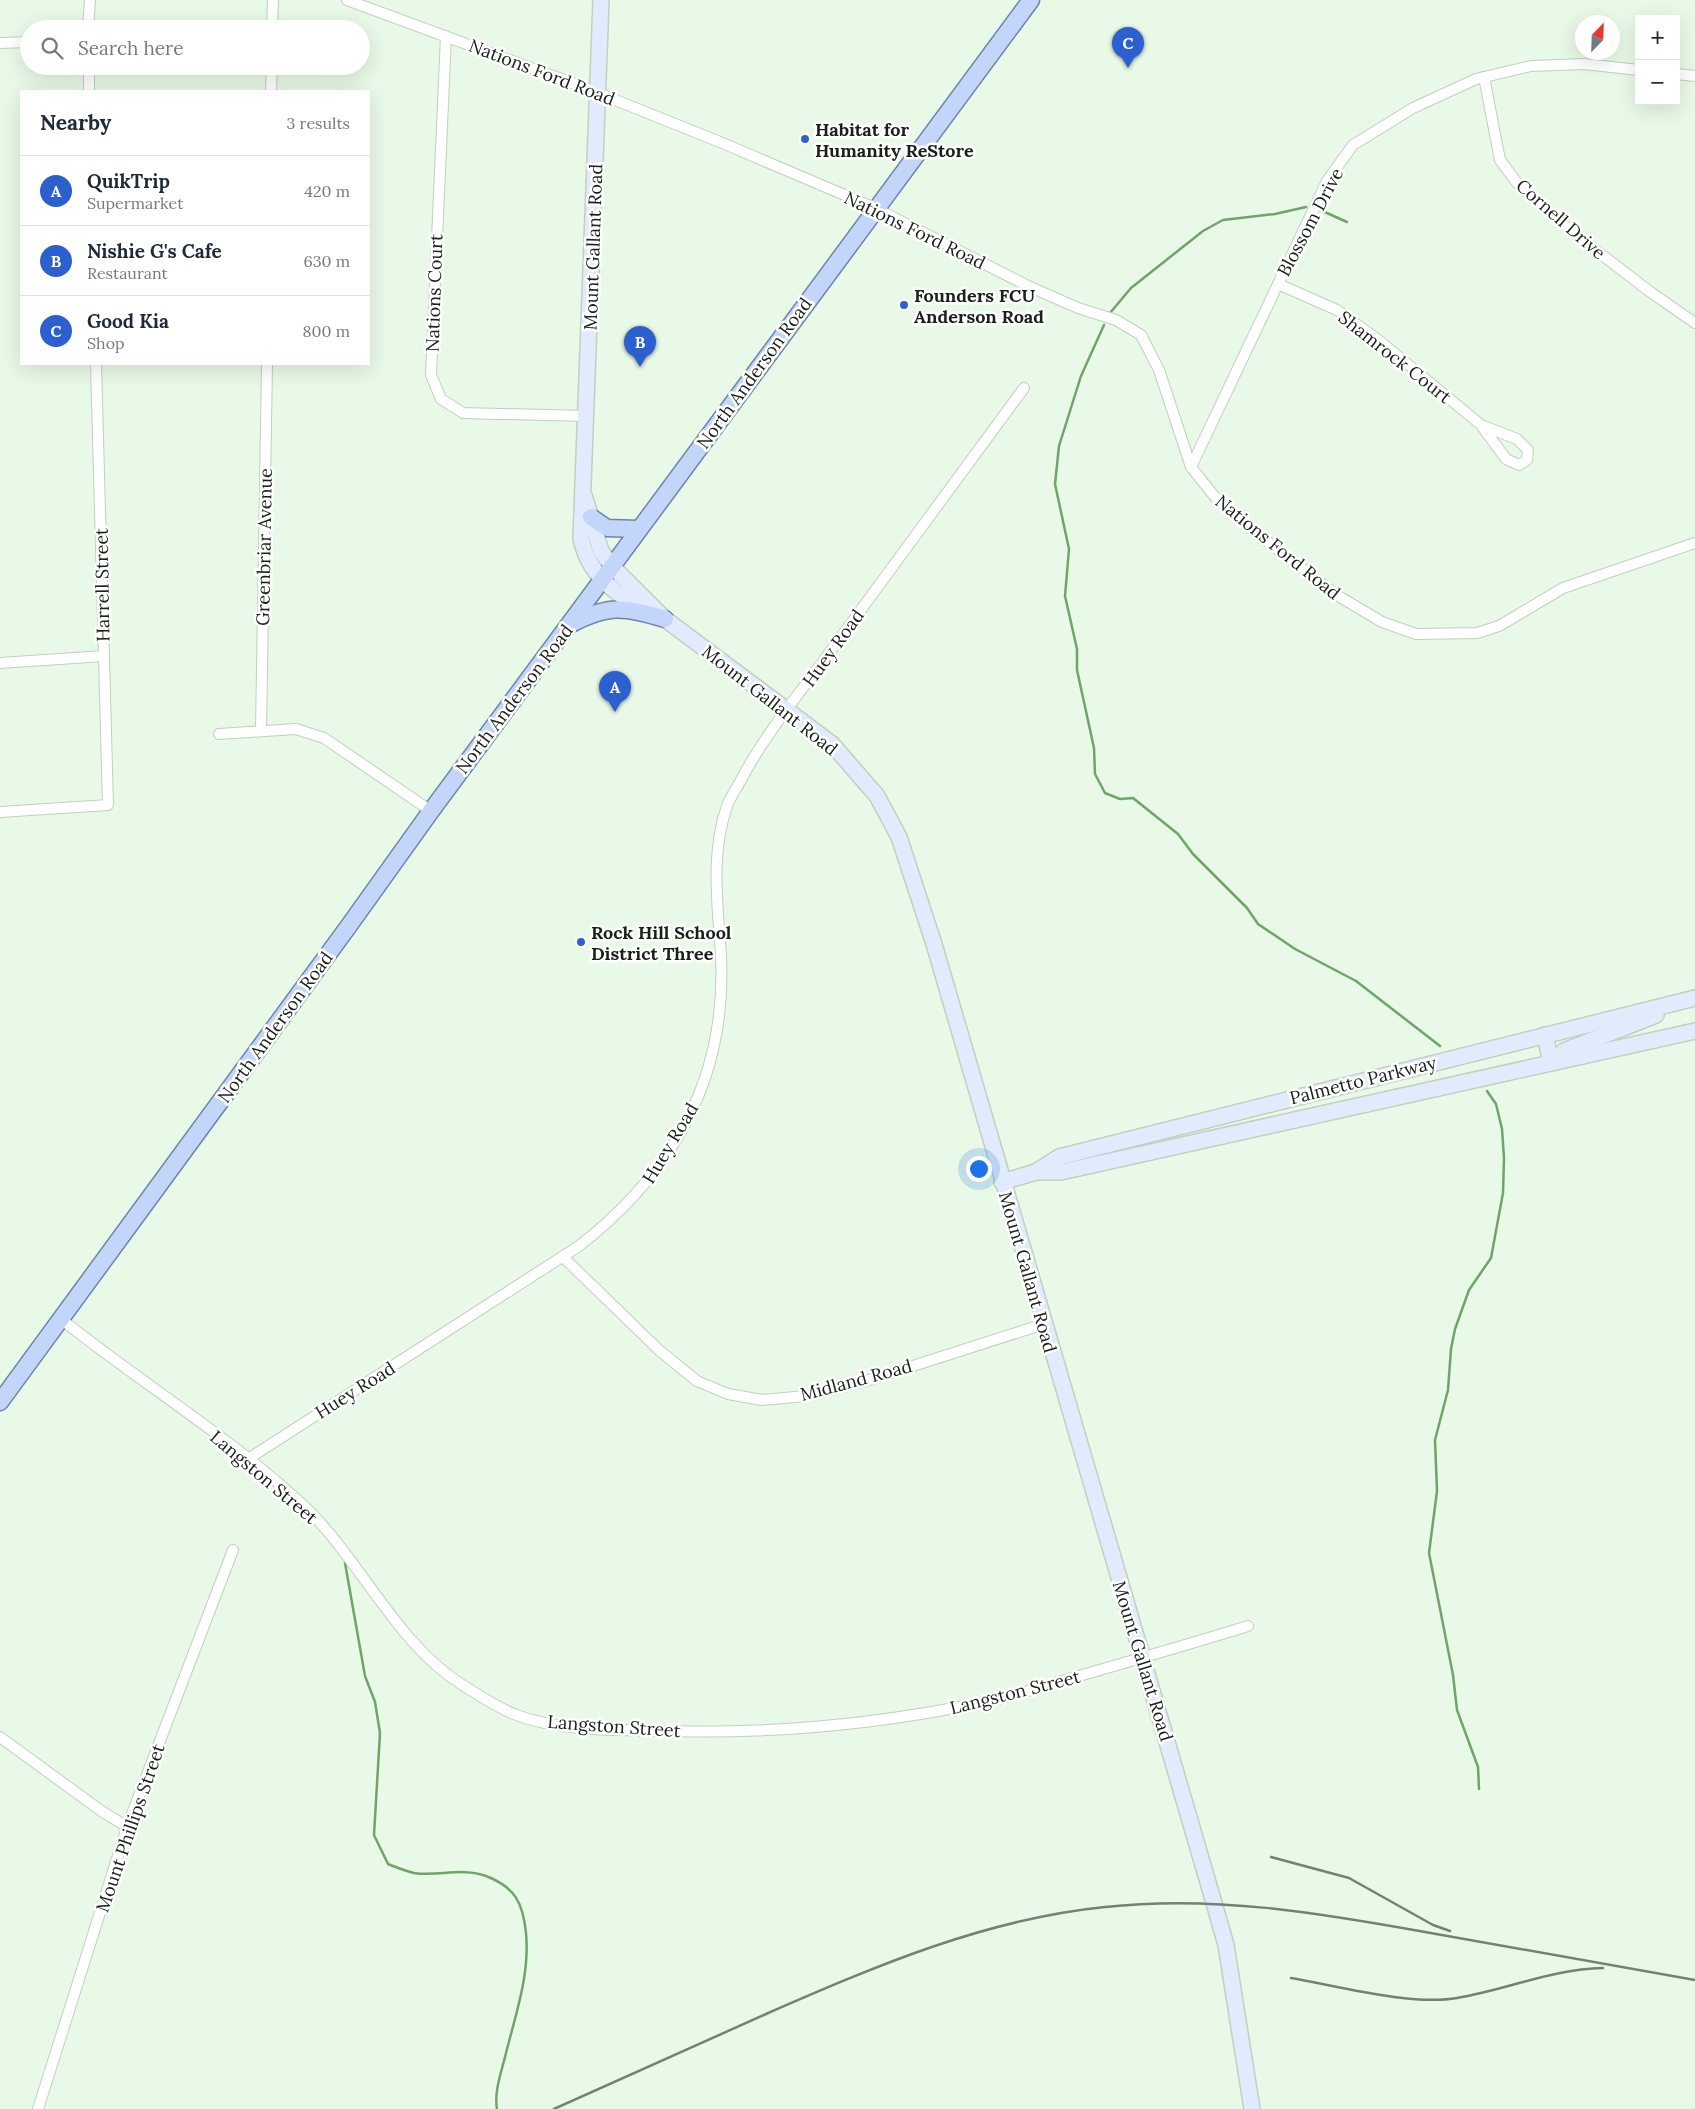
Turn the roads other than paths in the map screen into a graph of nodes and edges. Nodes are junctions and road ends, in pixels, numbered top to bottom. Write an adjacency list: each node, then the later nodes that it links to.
1 (90, 0): 6 (street)
2 (273, 0): 7 (street)
3 (347, 0): 8 (street, Nations Ford Road)
4 (601, 0): 19 (street, Mount Gallant Road)
5 (1031, 0): 20 (main road, North Anderson Road)
6 (89, 20)
7 (272, 20)
8 (446, 36): 19 (street, Nations Ford Road); 26 (street, Nations Court)
9 (20, 43): 10 (street)
10 (0, 44)
11 (1635, 70): 16 (street, Blossom Drive)
12 (1680, 74): 15 (street)
13 (89, 75): 17 (street)
14 (272, 75): 18 (street)
15 (1695, 76)
16 (1484, 77): 21 (street, Blossom Drive); 22 (street, Cornell Drive)
17 (89, 90)
18 (271, 90)
19 (598, 93): 20 (street, Nations Ford Road); 26 (street, Mount Gallant Road)
20 (875, 208): 28 (street, Nations Ford Road); 31 (main road, North Anderson Road)
21 (1278, 284): 27 (street, Shamrock Court); 28 (street, Blossom Drive)
22 (1695, 323)
23 (96, 365): 37 (street, Harrell Street)
24 (267, 365): 40 (street, Greenbriar Avenue)
25 (1024, 388): 39 (street, Huey Road)
26 (587, 416): 29 (street, Mount Gallant Road)
27 (1481, 425): 27 (street, Shamrock Court)
28 (1191, 467): 32 (street, Nations Ford Road)
29 (584, 494): 30 (street, Mount Gallant Road); 34 (street, Mount Gallant Road)
30 (591, 517): 31 (main road); 33 (street, Mount Gallant Road)
31 (639, 529): 33 (main road, North Anderson Road)
32 (1695, 543)
33 (612, 566): 34 (main road, North Anderson Road); 35 (street, Mount Gallant Road)
34 (601, 580): 35 (street, Mount Gallant Road); 36 (main road, North Anderson Road)
35 (665, 618): 36 (main road); 39 (street, Mount Gallant Road)
36 (569, 625): 42 (main road, North Anderson Road)
37 (104, 656): 38 (street); 43 (street, Harrell Street)
38 (0, 663)
39 (788, 709): 49 (street, Mount Gallant Road); 50 (street, Huey Road)
40 (261, 730): 41 (street); 42 (street)
41 (219, 734)
42 (431, 811): 51 (main road, North Anderson Road)
43 (0, 812)
44 (1690, 999): 46 (street, Palmetto Parkway); 47 (street)
45 (1695, 1031): 47 (street, Palmetto Parkway)
46 (1545, 1035): 47 (street); 48 (street, Palmetto Parkway)
47 (1551, 1063): 48 (street, Palmetto Parkway)
48 (1036, 1172): 49 (street, Palmetto Parkway)
49 (1002, 1182): 52 (street, Mount Gallant Road)
50 (563, 1258): 52 (street, Midland Road); 54 (street, Huey Road)
51 (61, 1319): 53 (main road, North Anderson Road); 54 (street, Langston Street)
52 (1044, 1324): 57 (street, Mount Gallant Road)
53 (0, 1402)
54 (248, 1459): 57 (street, Langston Street)
55 (232, 1550): 59 (street, Mount Phillips Street)
56 (1248, 1626): 57 (street, Langston Street)
57 (1142, 1658): 61 (street, Mount Gallant Road)
58 (0, 1737): 59 (street)
59 (127, 1826): 60 (street, Mount Phillips Street)
60 (38, 2109)
61 (1252, 2109)

